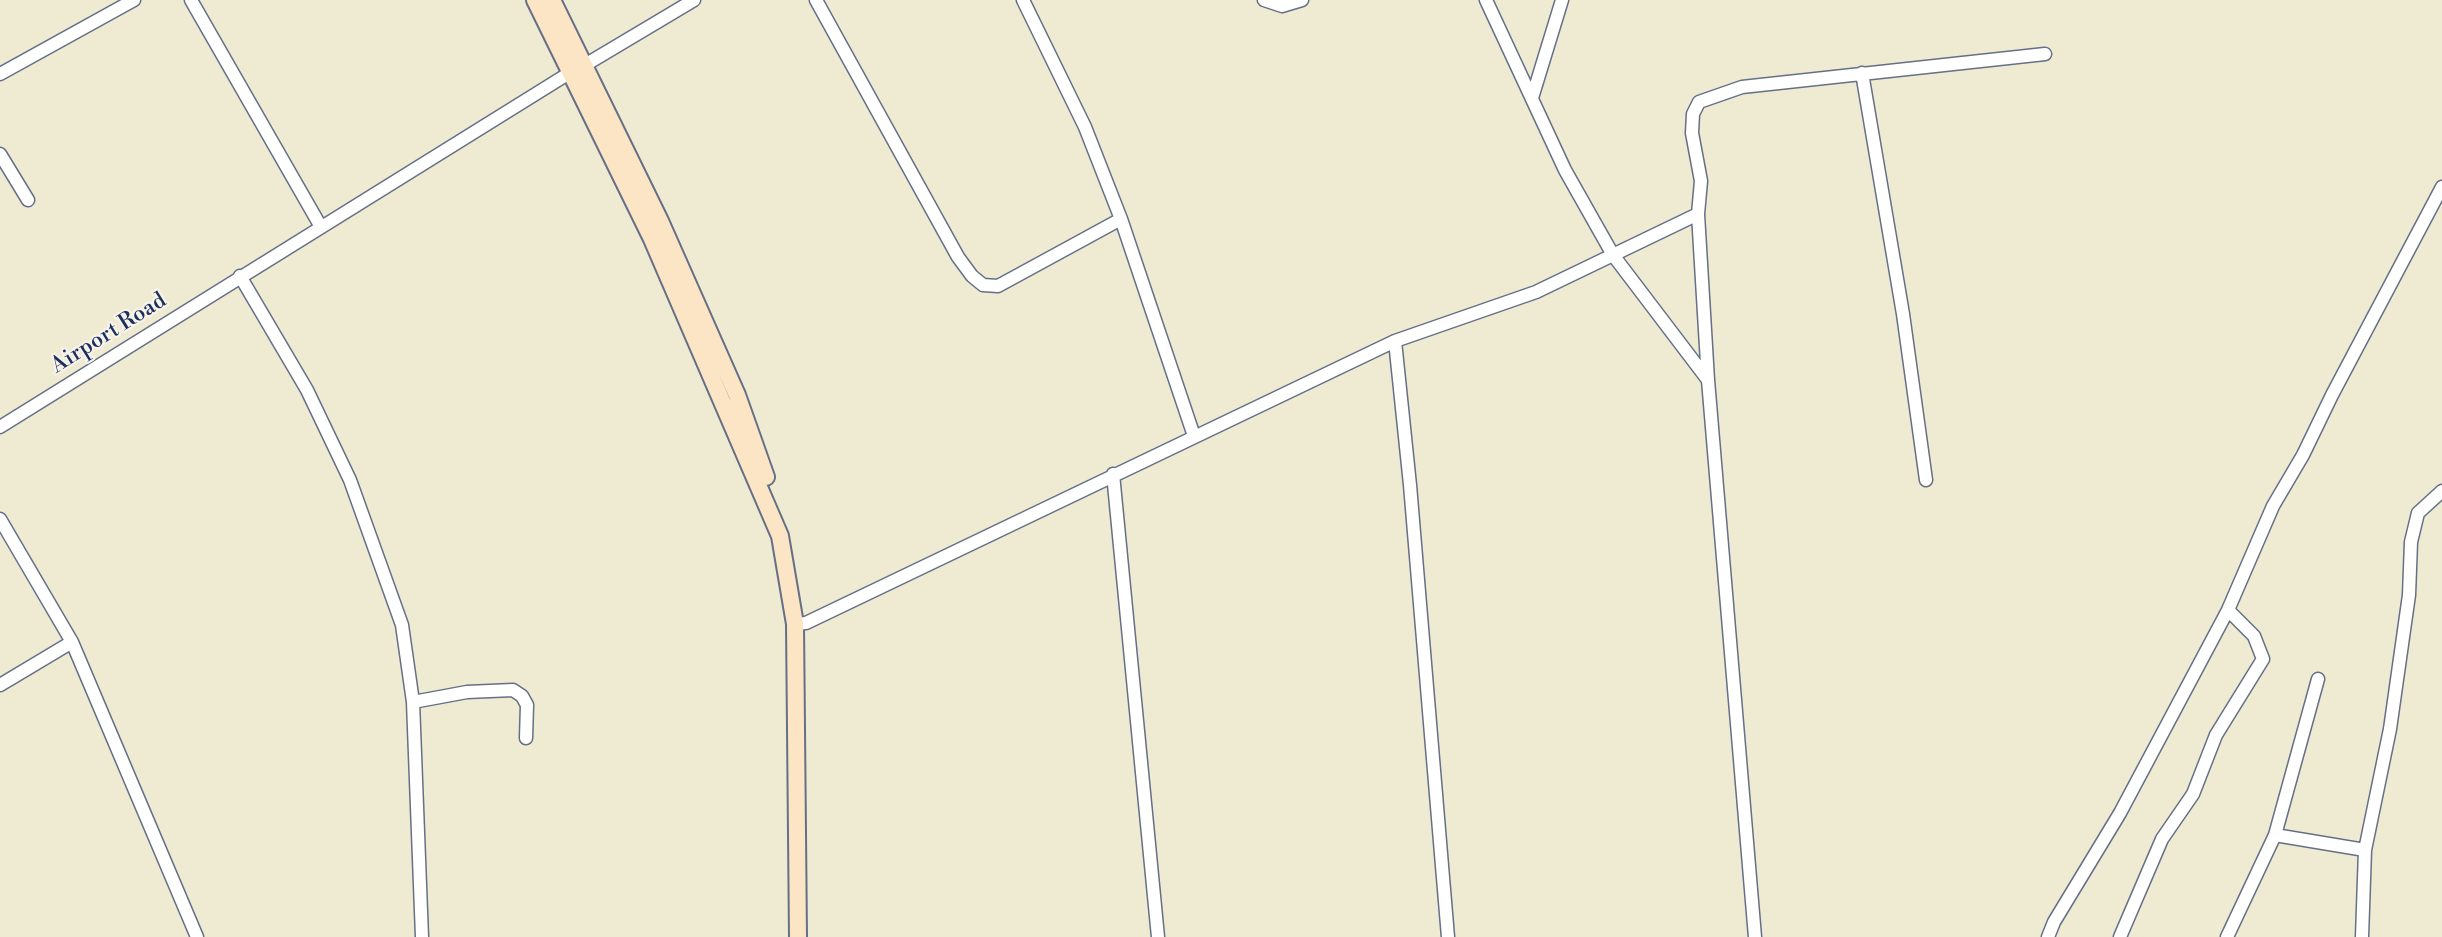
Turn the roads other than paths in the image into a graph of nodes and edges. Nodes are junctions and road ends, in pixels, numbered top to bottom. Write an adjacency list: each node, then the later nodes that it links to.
1 (134, 0): 14 (street)
2 (191, 0): 22 (street)
3 (535, 0): 13 (street)
4 (552, 0): 13 (street)
5 (694, 0): 13 (street, Airport Road)
6 (816, 0): 21 (street)
7 (1023, 0): 21 (street)
8 (1264, 0): 9 (street)
9 (1302, 0)
10 (1486, 0): 16 (street)
11 (1562, 0): 16 (street)
12 (2045, 54): 15 (street)
13 (578, 68): 22 (street, Airport Road); 34 (street)
14 (0, 74)
15 (1862, 74): 20 (street); 30 (street)
16 (1532, 98): 23 (street)
17 (0, 154): 19 (street)
18 (2442, 187): 33 (street)
19 (28, 200)
20 (1698, 214): 23 (street); 26 (street)
21 (1121, 219): 28 (street)
22 (321, 227): 24 (street, Airport Road)
23 (1613, 255): 25 (street); 26 (street)
24 (240, 276): 27 (street, Airport Road); 38 (street)
25 (1395, 341): 28 (street); 47 (street)
26 (1708, 380): 48 (street)
27 (0, 427)
28 (1194, 436): 29 (street)
29 (1113, 474): 34 (street); 46 (street)
30 (1926, 480)
31 (2442, 491): 41 (street)
32 (0, 519): 35 (street)
33 (2228, 610): 49 (street); 50 (street)
34 (800, 623): 44 (street); 45 (street)
35 (72, 642): 37 (street); 42 (street)
36 (2318, 679): 40 (street)
37 (0, 685)
38 (413, 702): 39 (street); 43 (street)
39 (526, 738)
40 (2275, 835): 41 (street); 51 (street)
41 (2365, 850): 52 (street)
42 (197, 937)
43 (422, 937)
44 (798, 937)
45 (808, 937)
46 (1158, 937)
47 (1448, 937)
48 (1755, 937)
49 (2048, 937)
50 (2120, 937)
51 (2227, 937)
52 (2362, 937)

